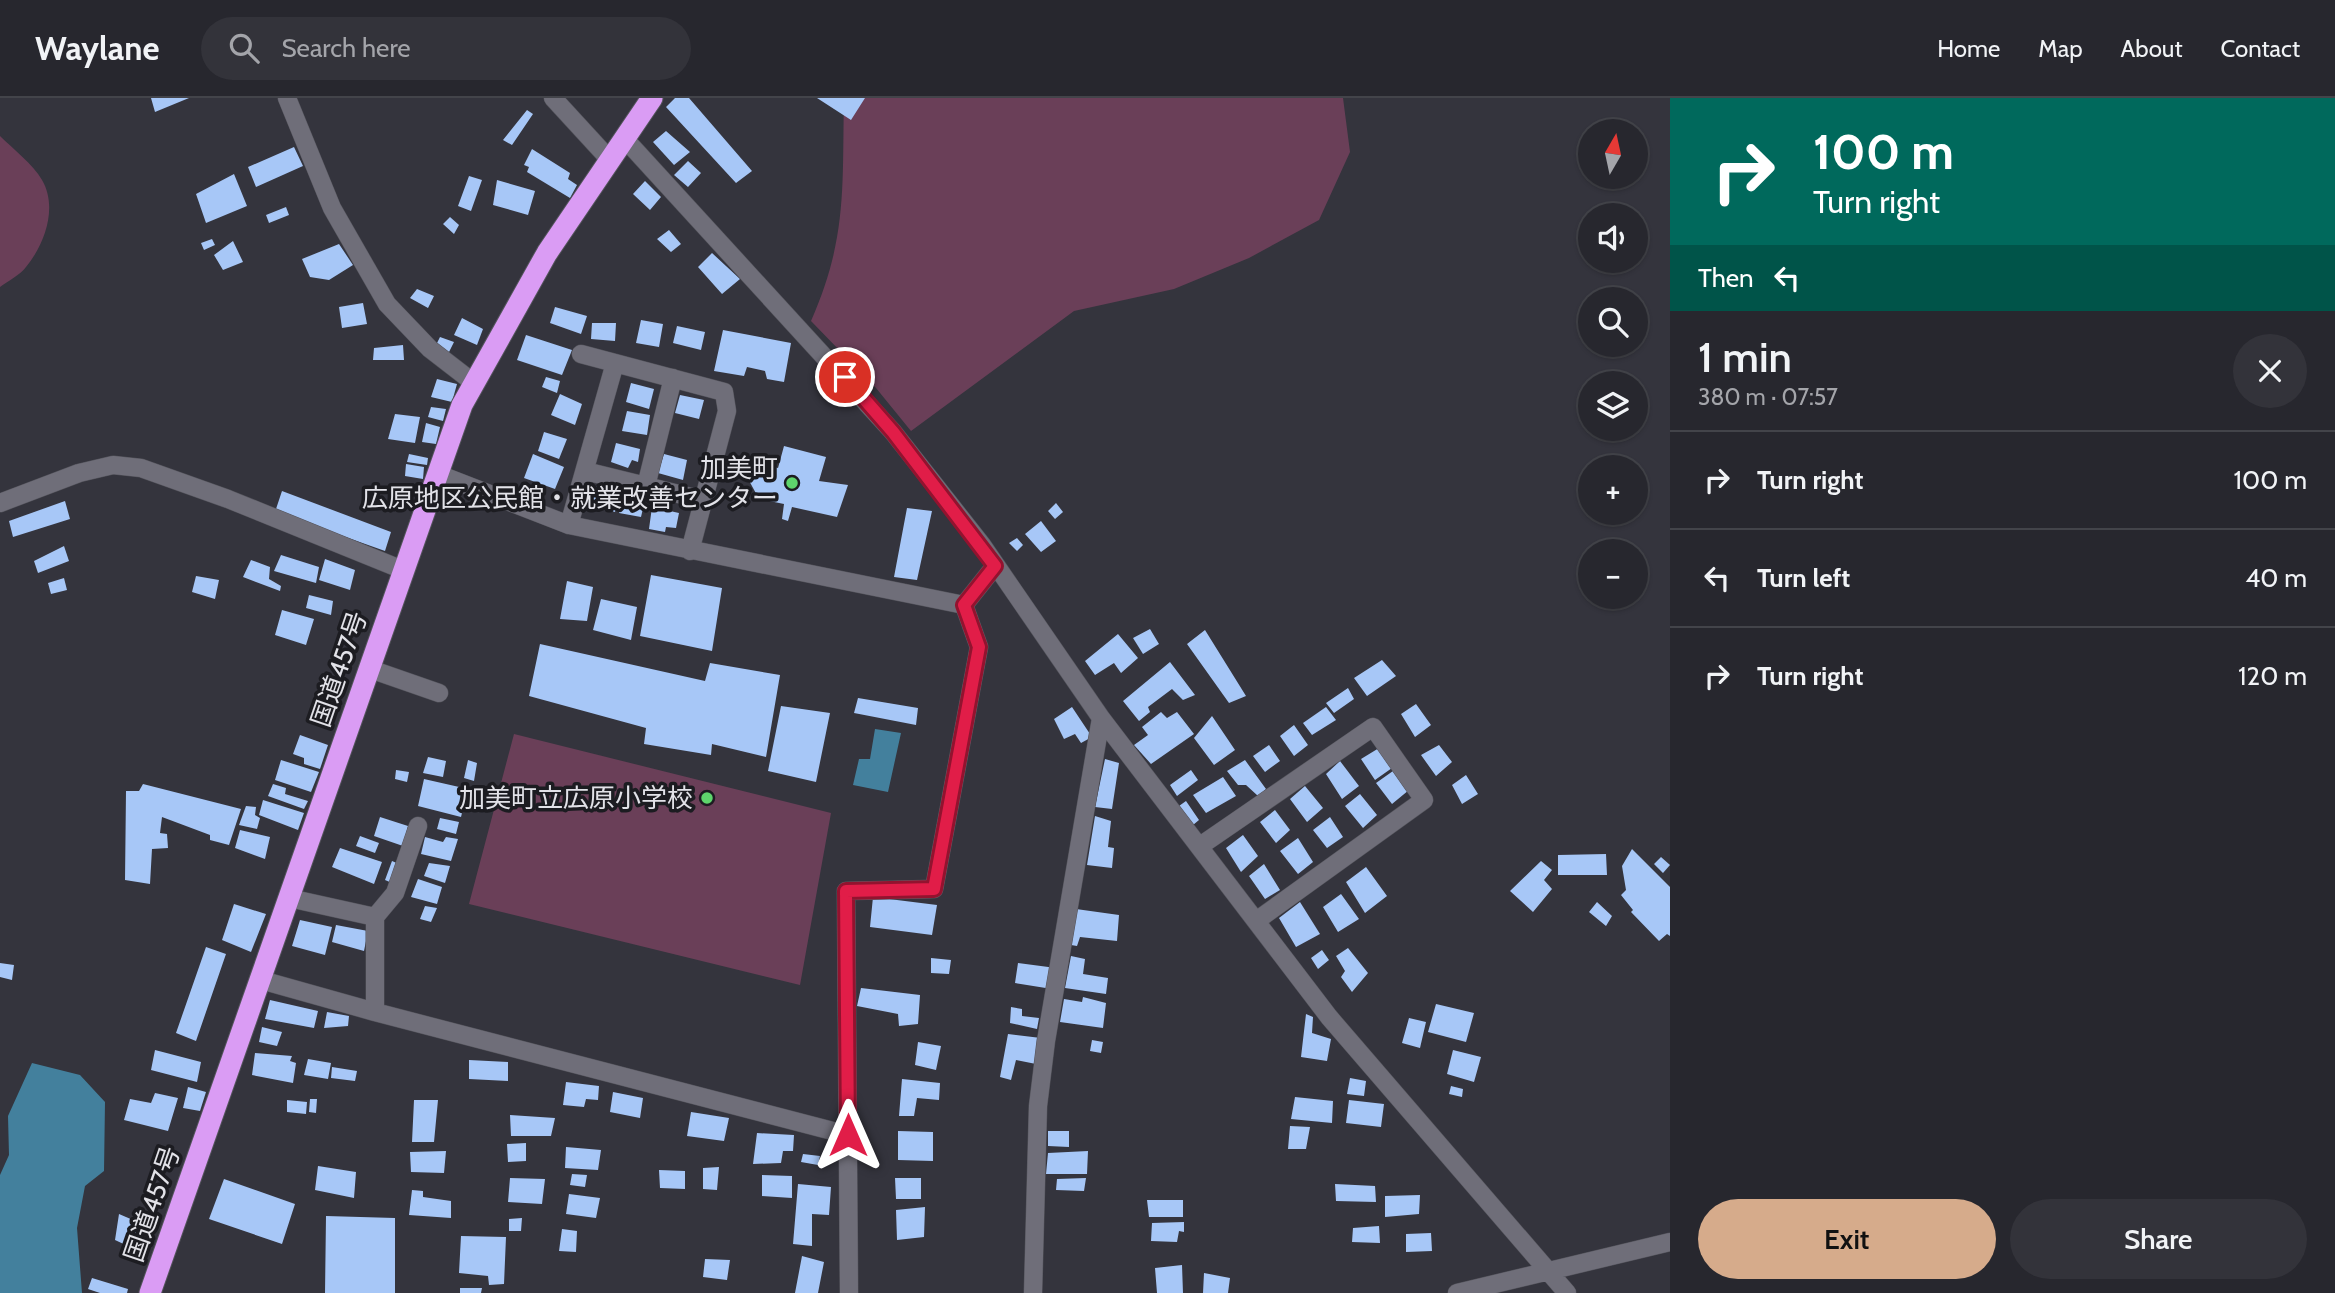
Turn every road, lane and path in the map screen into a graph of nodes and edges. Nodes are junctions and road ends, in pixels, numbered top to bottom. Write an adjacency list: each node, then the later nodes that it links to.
1 (287, 98): 9 (street)
2 (553, 98): 5 (street)
3 (652, 98): 4 (highway, 国道457号)
4 (624, 138): 5 (highway, 国道457号); 17 (street)
5 (610, 160): 9 (highway, 国道457号)
6 (581, 354): 7 (street)
7 (615, 363): 8 (street); 10 (street)
8 (673, 378): 12 (street); 13 (street)
9 (474, 383): 11 (highway, 国道457号)
10 (584, 471): 12 (street); 15 (street)
11 (438, 474): 15 (street); 18 (highway, 国道457号)
12 (646, 486): 13 (street)
13 (704, 500): 16 (street)
14 (0, 503): 18 (street)
15 (569, 525): 16 (street)
16 (690, 551): 19 (street)
17 (995, 566): 19 (street); 22 (street)
18 (403, 570): 20 (highway, 国道457号)
19 (964, 605): 30 (street)
20 (370, 669): 21 (street); 25 (highway, 国道457号)
21 (439, 692)
22 (1101, 718): 24 (street); 35 (street)
23 (418, 826): 26 (street)
24 (1200, 846): 27 (street); 27 (street)
25 (289, 898): 26 (street); 28 (highway, 国道457号)
26 (374, 917): 29 (street)
27 (1256, 921): 32 (street)
28 (261, 980): 29 (street); 33 (highway, 国道457号)
29 (374, 1012): 30 (street)
30 (848, 1135): 34 (street)
31 (1670, 1242): 32 (street)
32 (1546, 1272): 36 (street); 37 (street)
33 (150, 1293)
34 (849, 1293)
35 (1033, 1293)
36 (1457, 1293)
37 (1567, 1293)

